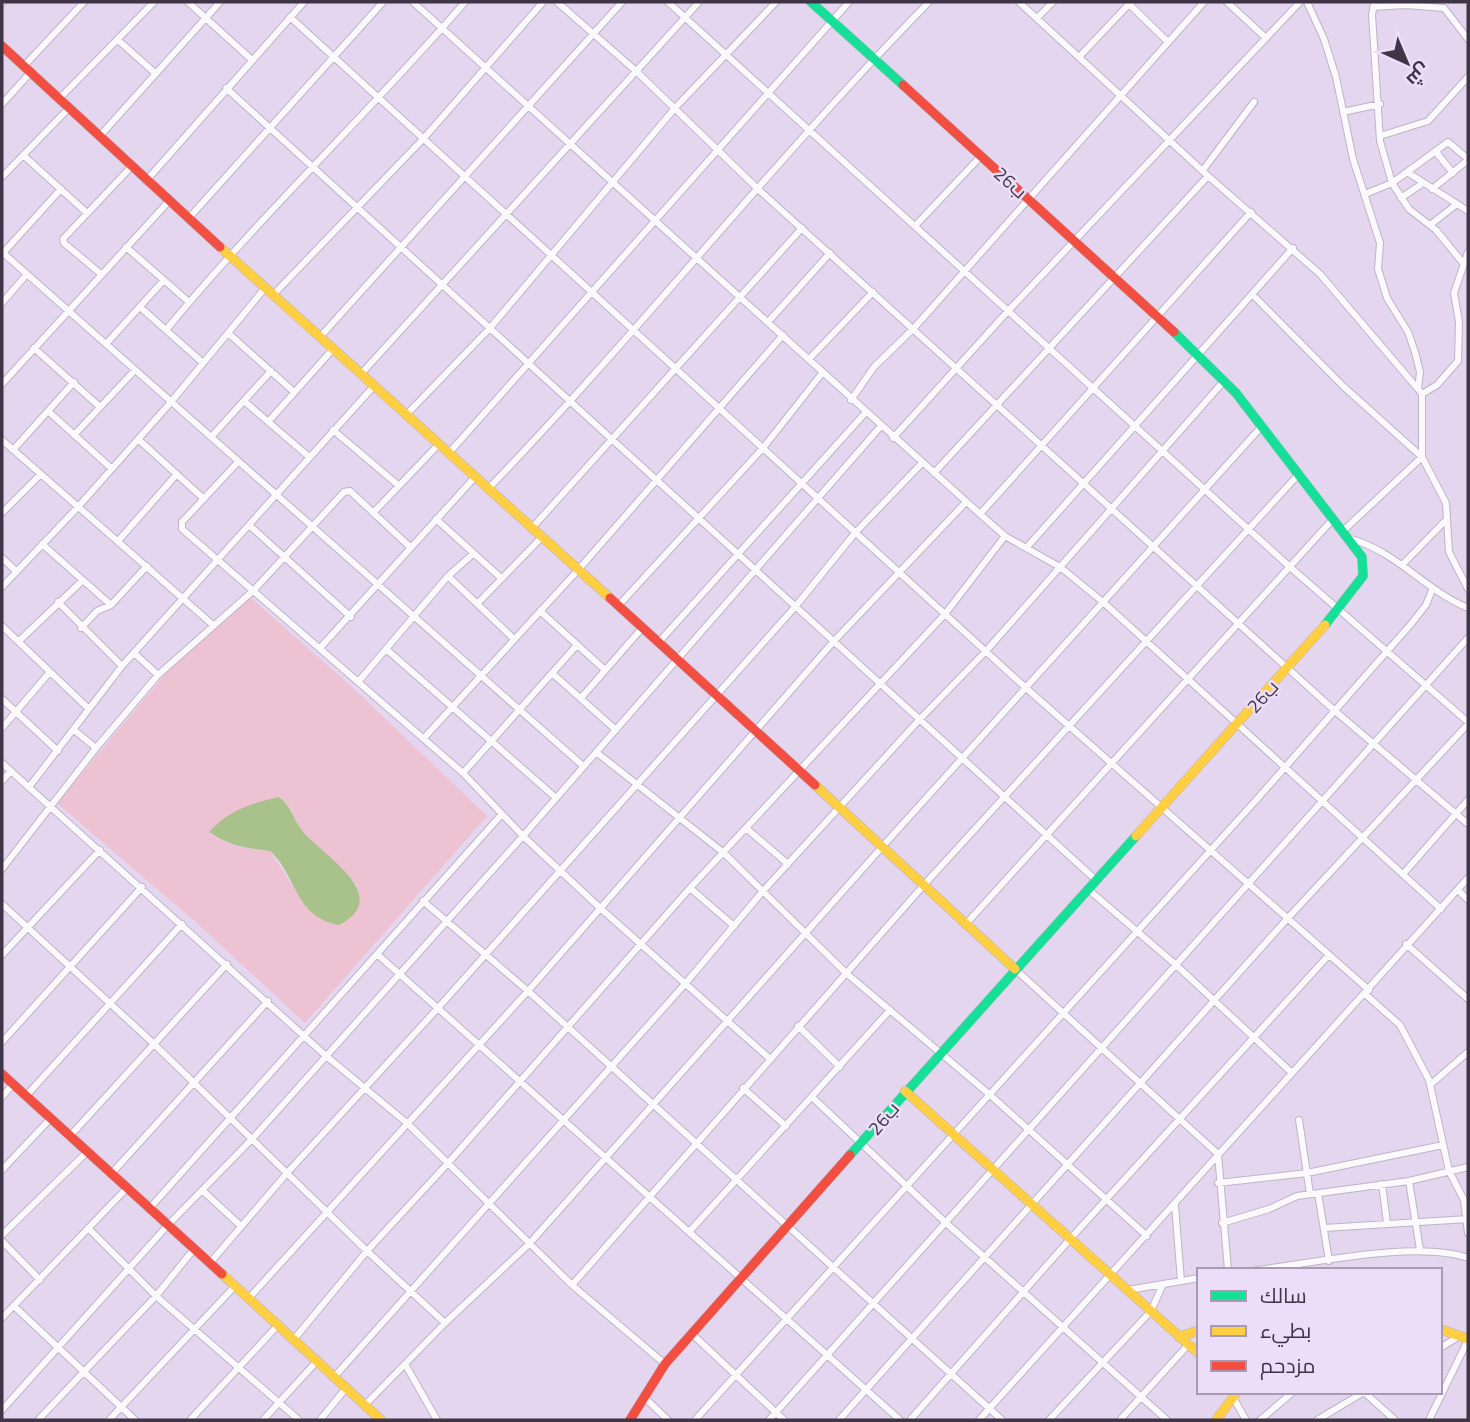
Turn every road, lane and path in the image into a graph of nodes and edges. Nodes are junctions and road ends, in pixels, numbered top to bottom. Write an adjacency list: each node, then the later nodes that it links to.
1 (84, 2): 45 (street)
2 (155, 2): 36 (street)
3 (188, 2): 28 (street)
4 (220, 2): 28 (street)
5 (304, 2): 29 (street)
6 (383, 2): 40 (street)
7 (413, 2): 32 (street)
8 (465, 2): 32 (street)
9 (543, 2): 44 (street)
10 (557, 2): 33 (street)
11 (622, 2): 33 (street)
12 (668, 2): 27 (street)
13 (699, 2): 27 (street)
14 (776, 2): 39 (street)
15 (811, 2): 31 (main road, 26ب)
16 (849, 2): 31 (street)
17 (929, 2): 43 (street)
18 (1020, 2): 30 (street)
19 (1053, 2): 30 (street)
20 (1204, 2): 37 (street)
21 (1227, 2): 34 (street)
22 (1300, 2): 34 (street)
23 (1308, 2): 60 (street)
24 (1129, 3): 37 (street); 41 (street)
25 (1374, 4): 26 (street); 56 (street)
26 (1425, 4): 35 (street)
27 (684, 17): 39 (street); 46 (street)
28 (205, 18): 42 (street); 47 (street)
29 (290, 18): 40 (street); 42 (street)
30 (1037, 18): 41 (street)
31 (832, 21): 43 (main road, 26ب); 50 (street)
32 (442, 28): 44 (street); 52 (street)
33 (592, 35): 46 (street); 57 (street)
34 (1266, 38): 66 (street)
35 (1468, 39)
36 (118, 40): 47 (street); 53 (street)
37 (1168, 42): 51 (street)
38 (2, 46): 45 (main road)
39 (726, 55): 50 (street); 59 (street)
40 (334, 57): 52 (street); 61 (street)
41 (1079, 57): 51 (street)
42 (252, 60): 49 (street)
43 (874, 60): 62 (street); 71 (main road, 26ب)
44 (486, 67): 57 (street); 65 (street)
45 (28, 69): 53 (main road); 55 (street)
46 (636, 71): 59 (street); 67 (street)
47 (155, 73): 64 (street)
48 (1468, 77): 63 (street)
49 (226, 88): 61 (street); 80 (street)
50 (768, 93): 62 (street); 68 (street)
51 (1122, 95): 66 (street); 89 (street)
52 (380, 97): 65 (street); 74 (street)
53 (60, 99): 58 (main road)
54 (1254, 102): 76 (street)
55 (2, 104)
56 (1380, 104): 60 (street); 63 (street)
57 (529, 106): 67 (street); 78 (street)
58 (69, 108): 64 (main road); 70 (street)
59 (675, 108): 68 (street); 81 (street)
60 (1343, 112): 87 (street)
61 (270, 128): 74 (street); 97 (street)
62 (809, 132): 86 (street); 100 (street)
63 (1380, 136): 82 (street)
64 (99, 137): 73 (main road)
65 (424, 138): 78 (street); 92 (street)
66 (1170, 139): 76 (street); 102 (street)
67 (572, 143): 81 (street); 96 (street)
68 (718, 150): 86 (street); 98 (street)
69 (1435, 151): 72 (street); 75 (street); 77 (street)
70 (23, 155): 79 (street); 84 (street)
71 (981, 155): 89 (main road, 26ب); 100 (street)
72 (1468, 160): 77 (street)
73 (131, 167): 80 (main road); 95 (street)
74 (314, 168): 92 (street); 109 (street)
75 (1407, 172): 82 (street); 83 (street)
76 (1206, 173): 94 (street); 116 (street)
77 (1453, 173): 85 (street)
78 (467, 176): 96 (street); 104 (street)
79 (2, 177)
80 (146, 181): 90 (main road)
81 (613, 183): 98 (street); 110 (street)
82 (1392, 183): 87 (street); 88 (street)
83 (1423, 183): 85 (street); 88 (street)
84 (61, 188): 95 (street); 106 (street)
85 (1432, 189): 91 (street)
86 (759, 190): 101 (street); 111 (street)
87 (1365, 194): 160 (street)
88 (1401, 198): 99 (street)
89 (1029, 199): 102 (main road, 26ب); 113 (street)
90 (169, 201): 97 (main road); 103 (street)
91 (1457, 204): 93 (street); 99 (street)
92 (356, 206): 104 (street); 119 (street)
93 (1468, 211)
94 (1251, 212): 105 (street); 129 (street)
95 (87, 213): 115 (street)
96 (507, 216): 110 (street); 118 (street)
97 (188, 219): 109 (main road)
98 (655, 223): 111 (street); 121 (street)
99 (1430, 225): 112 (street)
100 (915, 226): 113 (street)
101 (802, 229): 108 (street); 123 (street)
102 (1074, 240): 116 (main road, 26ب); 128 (street)
103 (126, 247): 115 (street); 117 (street)
104 (401, 247): 118 (street); 137 (street)
105 (1293, 248): 122 (street); 160 (street)
106 (2, 252): 114 (street)
107 (1468, 252): 112 (street)
108 (830, 253): 120 (street); 130 (street)
109 (229, 256): 119 (main road); 124 (street)
110 (550, 256): 121 (street); 131 (street)
111 (698, 259): 123 (street); 134 (street)
112 (1463, 263): 160 (street)
113 (964, 270): 128 (street); 132 (street)
114 (27, 274): 125 (street); 127 (street)
115 (101, 274): 127 (street)
116 (1117, 278): 129 (main road, 26ب); 141 (street)
117 (164, 280): 124 (street); 126 (street)
118 (443, 286): 131 (street); 152 (street)
119 (269, 292): 135 (street); 137 (main road)
120 (873, 292): 132 (street); 143 (street)
121 (593, 293): 134 (street); 145 (street)
122 (1253, 295): 142 (street); 189 (street)
123 (740, 298): 130 (street); 149 (street)
124 (189, 302): 133 (street)
125 (2, 303)
126 (140, 307): 133 (street); 138 (street)
127 (67, 311): 138 (street); 139 (street)
128 (1008, 311): 141 (street); 146 (street)
129 (1158, 316): 142 (main road, 26ب); 158 (street)
130 (768, 322): 136 (street)
131 (490, 328): 145 (street); 170 (street)
132 (914, 328): 146 (street); 161 (street)
133 (166, 330): 144 (street)
134 (634, 332): 149 (street); 164 (street)
135 (228, 333): 144 (street); 148 (street)
136 (783, 335): 143 (street); 167 (street)
137 (320, 337): 140 (main road)
138 (106, 344): 147 (street)
139 (34, 348): 153 (street); 155 (street)
140 (333, 349): 152 (main road); 159 (street)
141 (1050, 350): 158 (street); 165 (street)
142 (1200, 355): 154 (main road, 26ب); 174 (street)
143 (809, 359): 151 (street)
144 (202, 362): 163 (street)
145 (530, 365): 164 (street); 187 (street)
146 (958, 368): 165 (street); 178 (street)
147 (135, 370): 163 (street); 166 (street)
148 (271, 371): 159 (street); 162 (street)
149 (677, 371): 167 (street); 181 (street)
150 (2, 372): 153 (street)
151 (823, 372): 161 (street); 184 (street)
152 (361, 374): 157 (main road)
153 (8, 377): 156 (street)
154 (1225, 380): 173 (main road, 26ب); 186 (street)
155 (74, 382): 166 (street); 168 (street)
156 (2, 384)
157 (374, 386): 170 (main road); 175 (street)
158 (1094, 390): 174 (street); 183 (street)
159 (293, 391): 171 (street)
160 (1420, 392): 189 (street)
161 (851, 400): 169 (street)
162 (244, 401): 171 (street); 177 (street)
163 (171, 402): 177 (street); 179 (street)
164 (571, 402): 181 (street); 202 (street)
165 (997, 405): 183 (street); 193 (street)
166 (100, 408): 176 (street)
167 (721, 409): 184 (street); 198 (street)
168 (48, 411): 176 (street); 185 (street)
169 (866, 412): 172 (street); 199 (street)
170 (405, 415): 182 (main road)
171 (268, 422): 188 (street)
172 (881, 426): 178 (street); 205 (street)
173 (1262, 426): 196 (main road, 26ب); 203 (street)
174 (1135, 427): 186 (street); 200 (street)
175 (333, 430): 188 (street); 201 (street)
176 (74, 435): 192 (street)
177 (212, 436): 190 (street)
178 (893, 438): 191 (street)
179 (138, 439): 192 (street); 195 (street)
180 (2, 440): 185 (street)
181 (613, 440): 198 (street); 219 (street)
182 (438, 445): 187 (main road); 201 (street)
183 (1042, 446): 200 (street); 212 (street)
184 (763, 448): 199 (street); 213 (street)
185 (13, 450): 194 (street)
186 (1162, 451): 203 (street); 209 (street)
187 (449, 453): 197 (main road)
188 (308, 456): 204 (street)
189 (1422, 457): 216 (street); 221 (street)
190 (239, 462): 204 (street); 206 (street)
191 (922, 463): 193 (street); 222 (street)
192 (111, 468): 208 (street)
193 (933, 473): 207 (street)
194 (41, 474): 208 (street); 210 (street)
195 (177, 474): 206 (street); 226 (street)
196 (1297, 475): 215 (main road, 26ب); 220 (street)
197 (475, 477): 202 (main road); 214 (street)
198 (656, 480): 213 (street); 240 (street)
199 (800, 482): 205 (street); 232 (street)
200 (1083, 483): 209 (street); 229 (street)
201 (398, 485): 211 (street)
202 (488, 489): 219 (main road)
203 (1203, 489): 220 (street); 228 (street)
204 (275, 495): 217 (street); 218 (street)
205 (817, 497): 222 (street); 241 (street)
206 (204, 499): 235 (street)
207 (966, 502): 212 (street); 244 (street)
208 (78, 507): 226 (street); 227 (street)
209 (1113, 508): 228 (street); 239 (street)
210 (3, 510)
211 (373, 513): 218 (street); 230 (street)
212 (980, 514): 223 (street)
213 (698, 518): 232 (street); 260 (street)
214 (436, 519): 230 (street); 231 (street)
215 (1333, 519): 221 (main road, 26ب); 238 (street)
216 (1445, 521): 236 (street); 247 (street)
217 (249, 525): 234 (street); 235 (street)
218 (312, 527): 234 (street); 250 (street)
219 (532, 528): 224 (main road)
220 (1248, 529): 238 (street); 249 (street)
221 (1344, 530): 225 (main road, 26ب)
222 (855, 533): 244 (street); 261 (street)
223 (1005, 536): 229 (street); 266 (street)
224 (542, 537): 240 (main road); 246 (street)
225 (1351, 539): 236 (street); 263 (main road, 26ب)
226 (118, 541): 237 (street)
227 (42, 544): 242 (street); 248 (street)
228 (1153, 544): 249 (street); 257 (street)
229 (1028, 546): 239 (street)
230 (410, 547): 250 (street)
231 (473, 554): 245 (street); 246 (street)
232 (737, 554): 241 (street); 277 (street)
233 (2, 558): 242 (street)
234 (285, 558): 253 (street); 267 (street)
235 (218, 559): 253 (street); 255 (street)
236 (1403, 564): 254 (street)
237 (147, 566): 255 (street); 259 (street)
238 (1290, 567): 263 (street); 268 (street)
239 (1060, 568): 257 (street); 282 (street)
240 (579, 569): 260 (main road); 264 (street)
241 (753, 569): 261 (street); 285 (street)
242 (16, 571): 251 (street)
243 (1468, 572): 247 (street)
244 (900, 573): 266 (street); 278 (street)
245 (448, 576): 258 (street); 265 (street)
246 (501, 578): 258 (street)
247 (1462, 578): 252 (street)
248 (83, 580): 256 (street); 259 (street)
249 (1197, 584): 268 (street); 275 (street)
250 (379, 585): 265 (street); 267 (street)
251 (2, 587)
252 (1468, 589)
253 (254, 590): 269 (street); 280 (street)
254 (1432, 590): 262 (street); 283 (street)
255 (184, 597): 269 (street); 284 (street)
256 (58, 601): 272 (street); 276 (street)
257 (1103, 602): 275 (street); 297 (street)
258 (477, 604): 274 (street)
259 (111, 605): 272 (street)
260 (619, 605): 271 (main road)
261 (795, 607): 278 (street); 298 (street)
262 (1468, 608)
263 (1339, 610): 283 (street); 287 (main road, 26ب)
264 (540, 611): 274 (street); 279 (street)
265 (414, 614): 281 (street); 292 (street)
266 (945, 614): 282 (street); 295 (street)
267 (351, 617): 280 (street)
268 (1240, 622): 287 (street); 293 (street)
269 (213, 625): 291 (street)
270 (2, 626): 276 (street)
271 (643, 627): 277 (main road); 288 (street)
272 (81, 628): 286 (street)
273 (1468, 638): 296 (street)
274 (514, 639): 292 (street)
275 (1146, 640): 293 (street); 309 (street)
276 (19, 641): 289 (street)
277 (659, 642): 285 (main road)
278 (834, 642): 295 (street); 313 (street)
279 (577, 645): 288 (street); 290 (street)
280 (320, 648): 294 (street)
281 (386, 649): 294 (street); 301 (street)
282 (986, 651): 297 (street); 306 (street)
283 (1386, 652): 296 (street); 305 (street)
284 (134, 653): 286 (street); 291 (street)
285 (679, 659): 298 (main road); 312 (street)
286 (122, 666): 302 (street)
287 (1288, 668): 305 (street); 308 (main road, 26ب)
288 (605, 670): 299 (street)
289 (49, 673): 302 (street); 304 (street)
290 (552, 673): 299 (street); 303 (street)
291 (158, 676): 317 (street)
292 (480, 676): 301 (street); 303 (street)
293 (1188, 679): 308 (street); 322 (street)
294 (358, 682): 314 (street)
295 (881, 685): 306 (street); 326 (street)
296 (1425, 685): 307 (street); 316 (street)
297 (1027, 688): 309 (street); 320 (street)
298 (717, 694): 313 (main road); 330 (street)
299 (581, 698): 312 (street)
300 (2, 699): 304 (street)
301 (452, 706): 314 (street); 315 (street)
302 (89, 709): 311 (street)
303 (519, 710): 315 (street); 323 (street)
304 (16, 711): 310 (street); 318 (street)
305 (1335, 711): 316 (street); 324 (street)
306 (919, 720): 320 (street); 336 (street)
307 (1468, 723): 329 (street)
308 (1237, 724): 324 (street); 337 (main road, 26ب)
309 (1070, 726): 322 (street); 332 (street)
310 (2, 728)
311 (74, 730): 317 (street); 318 (street)
312 (616, 730): 319 (street)
313 (756, 730): 326 (main road); 341 (street)
314 (424, 738): 327 (street)
315 (491, 741): 327 (street); 333 (street)
316 (1373, 745): 329 (street); 334 (street)
317 (96, 748): 338 (street)
318 (58, 751): 331 (street)
319 (596, 752): 323 (street); 330 (street)
320 (962, 758): 332 (street); 347 (street)
321 (2, 763): 325 (street)
322 (1112, 763): 337 (street); 344 (street)
323 (582, 765): 333 (street)
324 (1286, 766): 334 (street); 349 (street)
325 (11, 771): 328 (street); 331 (street)
326 (799, 771): 336 (main road); 343 (street)
327 (463, 773): 339 (street)
328 (2, 781)
329 (1417, 781): 340 (street); 346 (street)
330 (635, 784): 341 (street); 353 (street)
331 (29, 786): 338 (street)
332 (1003, 796): 344 (street); 358 (street)
333 (555, 797): 345 (street)
334 (1323, 801): 346 (street); 357 (street)
335 (1468, 802): 340 (street)
336 (840, 807): 347 (main road); 351 (street)
337 (1160, 807): 349 (street); 356 (main road, 26ب)
338 (51, 808): 348 (street); 352 (street)
339 (502, 814): 345 (street); 365 (street)
340 (1457, 814): 342 (street); 354 (street)
341 (679, 816): 350 (street); 367 (street)
342 (1468, 824)
343 (747, 829): 350 (street); 351 (street)
344 (1047, 835): 356 (street); 372 (street)
345 (523, 836): 353 (street); 370 (street)
346 (1362, 838): 354 (street); 369 (street)
347 (882, 847): 358 (main road); 376 (street)
348 (100, 850): 359 (street); 374 (street)
349 (1212, 850): 357 (street); 375 (street)
350 (724, 853): 360 (street); 363 (street)
351 (788, 864): 363 (street)
352 (2, 869)
353 (559, 869): 367 (street); 379 (street)
354 (1404, 873): 368 (street)
355 (1468, 878): 362 (street)
356 (1096, 880): 361 (main road, 26ب)
357 (1251, 884): 369 (street); 384 (street)
358 (923, 886): 372 (main road); 388 (street)
359 (142, 887): 371 (street); 385 (street)
360 (690, 888): 373 (street); 378 (street)
361 (1087, 889): 375 (street); 386 (main road, 26ب)
362 (1458, 890): 364 (street); 368 (street)
363 (763, 891): 373 (street); 376 (street)
364 (1468, 900)
365 (423, 901): 370 (street); 380 (street)
366 (2, 904): 374 (street)
367 (598, 907): 378 (street); 390 (street)
368 (1441, 909): 377 (street)
369 (1287, 919): 382 (street); 394 (street)
370 (446, 920): 379 (street); 387 (street)
371 (182, 924): 383 (street); 395 (street)
372 (965, 925): 386 (main road)
373 (734, 926): 389 (street)
374 (27, 927): 381 (street); 385 (street)
375 (1136, 930): 384 (street); 398 (street)
376 (805, 933): 388 (street); 399 (street)
377 (1406, 944): 391 (street); 392 (street)
378 (640, 945): 389 (street); 401 (street)
379 (484, 953): 390 (street); 396 (street)
380 (377, 954): 387 (street); 402 (street)
381 (2, 955)
382 (1328, 956): 391 (street); 403 (street)
383 (227, 964): 393 (street); 405 (street)
384 (1175, 964): 394 (street); 407 (street)
385 (69, 967): 395 (street); 404 (street)
386 (1015, 969): 398 (street); 408 (main road, 26ب)
387 (399, 973): 396 (street); 410 (street)
388 (846, 973): 397 (street); 400 (street)
389 (685, 984): 399 (street); 412 (street)
390 (528, 991): 401 (street); 406 (street)
391 (1367, 992): 414 (street); 420 (street)
392 (1468, 999)
393 (268, 1001): 402 (street); 417 (street)
394 (1215, 1002): 403 (street); 418 (street)
395 (109, 1003): 405 (street); 425 (street)
396 (438, 1009): 406 (street); 421 (street)
397 (890, 1010): 408 (street); 413 (street)
398 (1062, 1013): 407 (street); 424 (street)
399 (728, 1021): 411 (street); 428 (street)
400 (798, 1026): 411 (street); 413 (street)
401 (568, 1027): 412 (street); 416 (street)
402 (304, 1035): 410 (street); 430 (street)
403 (1255, 1037): 414 (street); 432 (street)
404 (2, 1042)
405 (153, 1043): 417 (street); 438 (street)
406 (480, 1044): 416 (street); 434 (street)
407 (1102, 1048): 418 (street); 436 (street)
408 (941, 1052): 423 (main road, 26ب); 424 (street)
409 (1468, 1052): 420 (street)
410 (325, 1055): 421 (street); 439 (street)
411 (769, 1058): 422 (street)
412 (611, 1065): 428 (street); 431 (street)
413 (840, 1067): 427 (street)
414 (1292, 1073): 444 (street)
415 (2, 1074): 419 (main road)
416 (520, 1081): 431 (street); 446 (street)
417 (193, 1082): 430 (street); 454 (street)
418 (1141, 1082): 432 (street); 447 (street)
419 (13, 1084): 425 (main road); 426 (street)
420 (1430, 1086): 442 (street)
421 (364, 1087): 434 (street); 453 (street)
422 (743, 1088): 435 (street); 440 (street)
423 (905, 1091): 437 (main road); 441 (main road, 26ب)
424 (989, 1094): 436 (street); 437 (street)
425 (26, 1096): 429 (main road)
426 (2, 1097)
427 (813, 1098): 435 (street); 441 (street)
428 (653, 1104): 440 (street); 445 (street)
429 (51, 1118): 438 (main road); 450 (street)
430 (232, 1118): 439 (street); 469 (street)
431 (562, 1119): 445 (street); 467 (street)
432 (1181, 1119): 444 (street); 465 (street)
433 (1299, 1120): 452 (street)
434 (408, 1124): 446 (street); 470 (street)
435 (786, 1126): 455 (street)
436 (1029, 1129): 447 (street); 449 (street)
437 (955, 1134): 449 (main road); 459 (street)
438 (70, 1136): 443 (main road)
439 (253, 1138): 453 (street); 461 (street)
440 (695, 1143): 455 (street); 464 (street)
441 (861, 1144): 459 (street); 476 (main road, 26ب)
442 (1443, 1145): 451 (street); 452 (street)
443 (87, 1152): 454 (main road); 483 (street)
444 (1219, 1154): 457 (street); 468 (street)
445 (606, 1158): 464 (street); 487 (street)
446 (449, 1162): 467 (street); 490 (street)
447 (1068, 1164): 465 (street); 466 (street)
448 (1468, 1167): 451 (street)
449 (994, 1169): 466 (main road); 473 (street)
450 (2, 1170)
451 (1449, 1171): 456 (street); 463 (street)
452 (1307, 1172): 457 (street); 462 (street)
453 (286, 1173): 470 (street); 478 (street)
454 (111, 1174): 460 (main road)
455 (737, 1180): 476 (street); 481 (street)
456 (1409, 1181): 458 (street); 472 (street)
457 (1218, 1183): 474 (street)
458 (1382, 1184): 462 (street); 475 (street)
459 (907, 1187): 473 (street); 496 (street)
460 (126, 1189): 469 (main road); 479 (street)
461 (203, 1191): 477 (street); 478 (street)
462 (1314, 1193): 474 (street); 480 (street)
463 (1465, 1193): 471 (street)
464 (649, 1196): 481 (street); 507 (street)
465 (1108, 1199): 484 (street); 485 (street)
466 (1033, 1204): 485 (main road); 491 (street)
467 (489, 1205): 487 (street); 509 (street)
468 (1175, 1205): 484 (street); 505 (street)
469 (149, 1209): 477 (main road)
470 (326, 1212): 490 (street); 513 (street)
471 (1468, 1219): 472 (street); 482 (street)
472 (1415, 1221): 475 (street); 489 (street)
473 (945, 1222): 491 (street); 514 (street)
474 (1222, 1223): 497 (street)
475 (1387, 1223): 480 (street)
476 (787, 1225): 496 (street); 502 (main road, 26ب)
477 (167, 1226): 488 (main road); 500 (street)
478 (241, 1226): 495 (street)
479 (88, 1228): 500 (street); 504 (street)
480 (1324, 1228): 493 (street)
481 (690, 1232): 502 (street)
482 (1468, 1233)
483 (2, 1235)
484 (1147, 1236): 501 (street)
485 (1071, 1238): 501 (main road); 511 (street)
486 (2, 1241): 504 (street)
487 (529, 1244): 507 (street); 519 (street)
488 (194, 1249): 495 (main road); 512 (street)
489 (1420, 1250): 492 (street); 493 (street)
490 (367, 1251): 509 (street); 527 (street)
491 (985, 1257): 511 (street); 528 (street)
492 (1468, 1258)
493 (1329, 1261): 494 (street)
494 (1320, 1262): 498 (street); 499 (street)
495 (210, 1263): 508 (main road)
496 (834, 1268): 514 (street); 518 (street)
497 (1228, 1268)
498 (1273, 1268)
499 (1321, 1268)
500 (130, 1271): 512 (street); 532 (street)
501 (1111, 1274): 510 (main road); 521 (street)
502 (740, 1278): 518 (street); 525 (main road, 26ب)
503 (1197, 1278): 505 (street)
504 (40, 1280): 515 (street)
505 (1181, 1281): 506 (street)
506 (1163, 1284): 510 (street); 516 (street)
507 (572, 1285): 538 (street)
508 (236, 1286): 513 (main road); 523 (street)
509 (411, 1289): 519 (street); 543 (street)
510 (1128, 1290): 516 (main road)
511 (1024, 1291): 521 (street); 541 (street)
512 (156, 1296): 523 (street); 540 (street)
513 (249, 1298): 520 (main road)
514 (873, 1303): 528 (street); 534 (street)
515 (14, 1306): 517 (street); 532 (street)
516 (1151, 1311): 526 (main road); 536 (street)
517 (2, 1318)
518 (787, 1319): 534 (street); 542 (street)
519 (446, 1322): 537 (street)
520 (279, 1324): 527 (main road); 539 (street)
521 (1064, 1326): 536 (street); 557 (street)
522 (1442, 1330): 529 (main road)
523 (195, 1331): 539 (street); 556 (street)
524 (1197, 1331): 526 (main road)
525 (691, 1332): 538 (main road, 26ب); 542 (street)
526 (1179, 1337): 530 (main road)
527 (295, 1339): 535 (main road)
528 (912, 1339): 541 (street); 545 (street)
529 (1465, 1339): 531 (street); 546 (street)
530 (1188, 1345): 533 (main road); 553 (street)
531 (1442, 1347)
532 (56, 1348): 540 (street); 558 (street)
533 (1197, 1352)
534 (827, 1355): 545 (street); 559 (street)
535 (318, 1360): 543 (main road); 554 (street)
536 (1102, 1362): 553 (street); 579 (street)
537 (405, 1364): 555 (street); 568 (street)
538 (665, 1364): 552 (main road, 26ب)
539 (239, 1369): 554 (street); 563 (street)
540 (83, 1372): 556 (street); 560 (street)
541 (951, 1373): 557 (street); 576 (street)
542 (736, 1375): 559 (street); 571 (street)
543 (335, 1376): 544 (main road)
544 (347, 1387): 555 (main road); 566 (street)
545 (866, 1390): 574 (street); 575 (street)
546 (1442, 1391)
547 (1291, 1394): 584 (street)
548 (1361, 1394): 585 (street)
549 (1366, 1394): 586 (street)
550 (1441, 1394): 587 (street)
551 (1235, 1396): 582 (main road); 583 (street)
552 (643, 1397): 569 (main road, 26ب); 570 (street)
553 (1141, 1397): 580 (street); 581 (street)
554 (280, 1403): 564 (street); 565 (street)
555 (365, 1405): 567 (main road)
556 (122, 1408): 561 (street); 562 (street)
557 (989, 1409): 577 (street); 578 (street)
558 (2, 1410)
559 (776, 1413): 572 (street); 573 (street)
560 (38, 1420)
561 (109, 1420)
562 (135, 1420)
563 (190, 1420)
564 (263, 1420)
565 (299, 1420)
566 (320, 1420)
567 (382, 1420)
568 (436, 1420)
569 (630, 1420)
570 (668, 1420)
571 (695, 1420)
572 (769, 1420)
573 (784, 1420)
574 (839, 1420)
575 (900, 1420)
576 (910, 1420)
577 (979, 1420)
578 (1002, 1420)
579 (1049, 1420)
580 (1119, 1420)
581 (1167, 1420)
582 (1216, 1420)
583 (1246, 1420)
584 (1260, 1420)
585 (1317, 1420)
586 (1394, 1420)
587 (1429, 1420)

